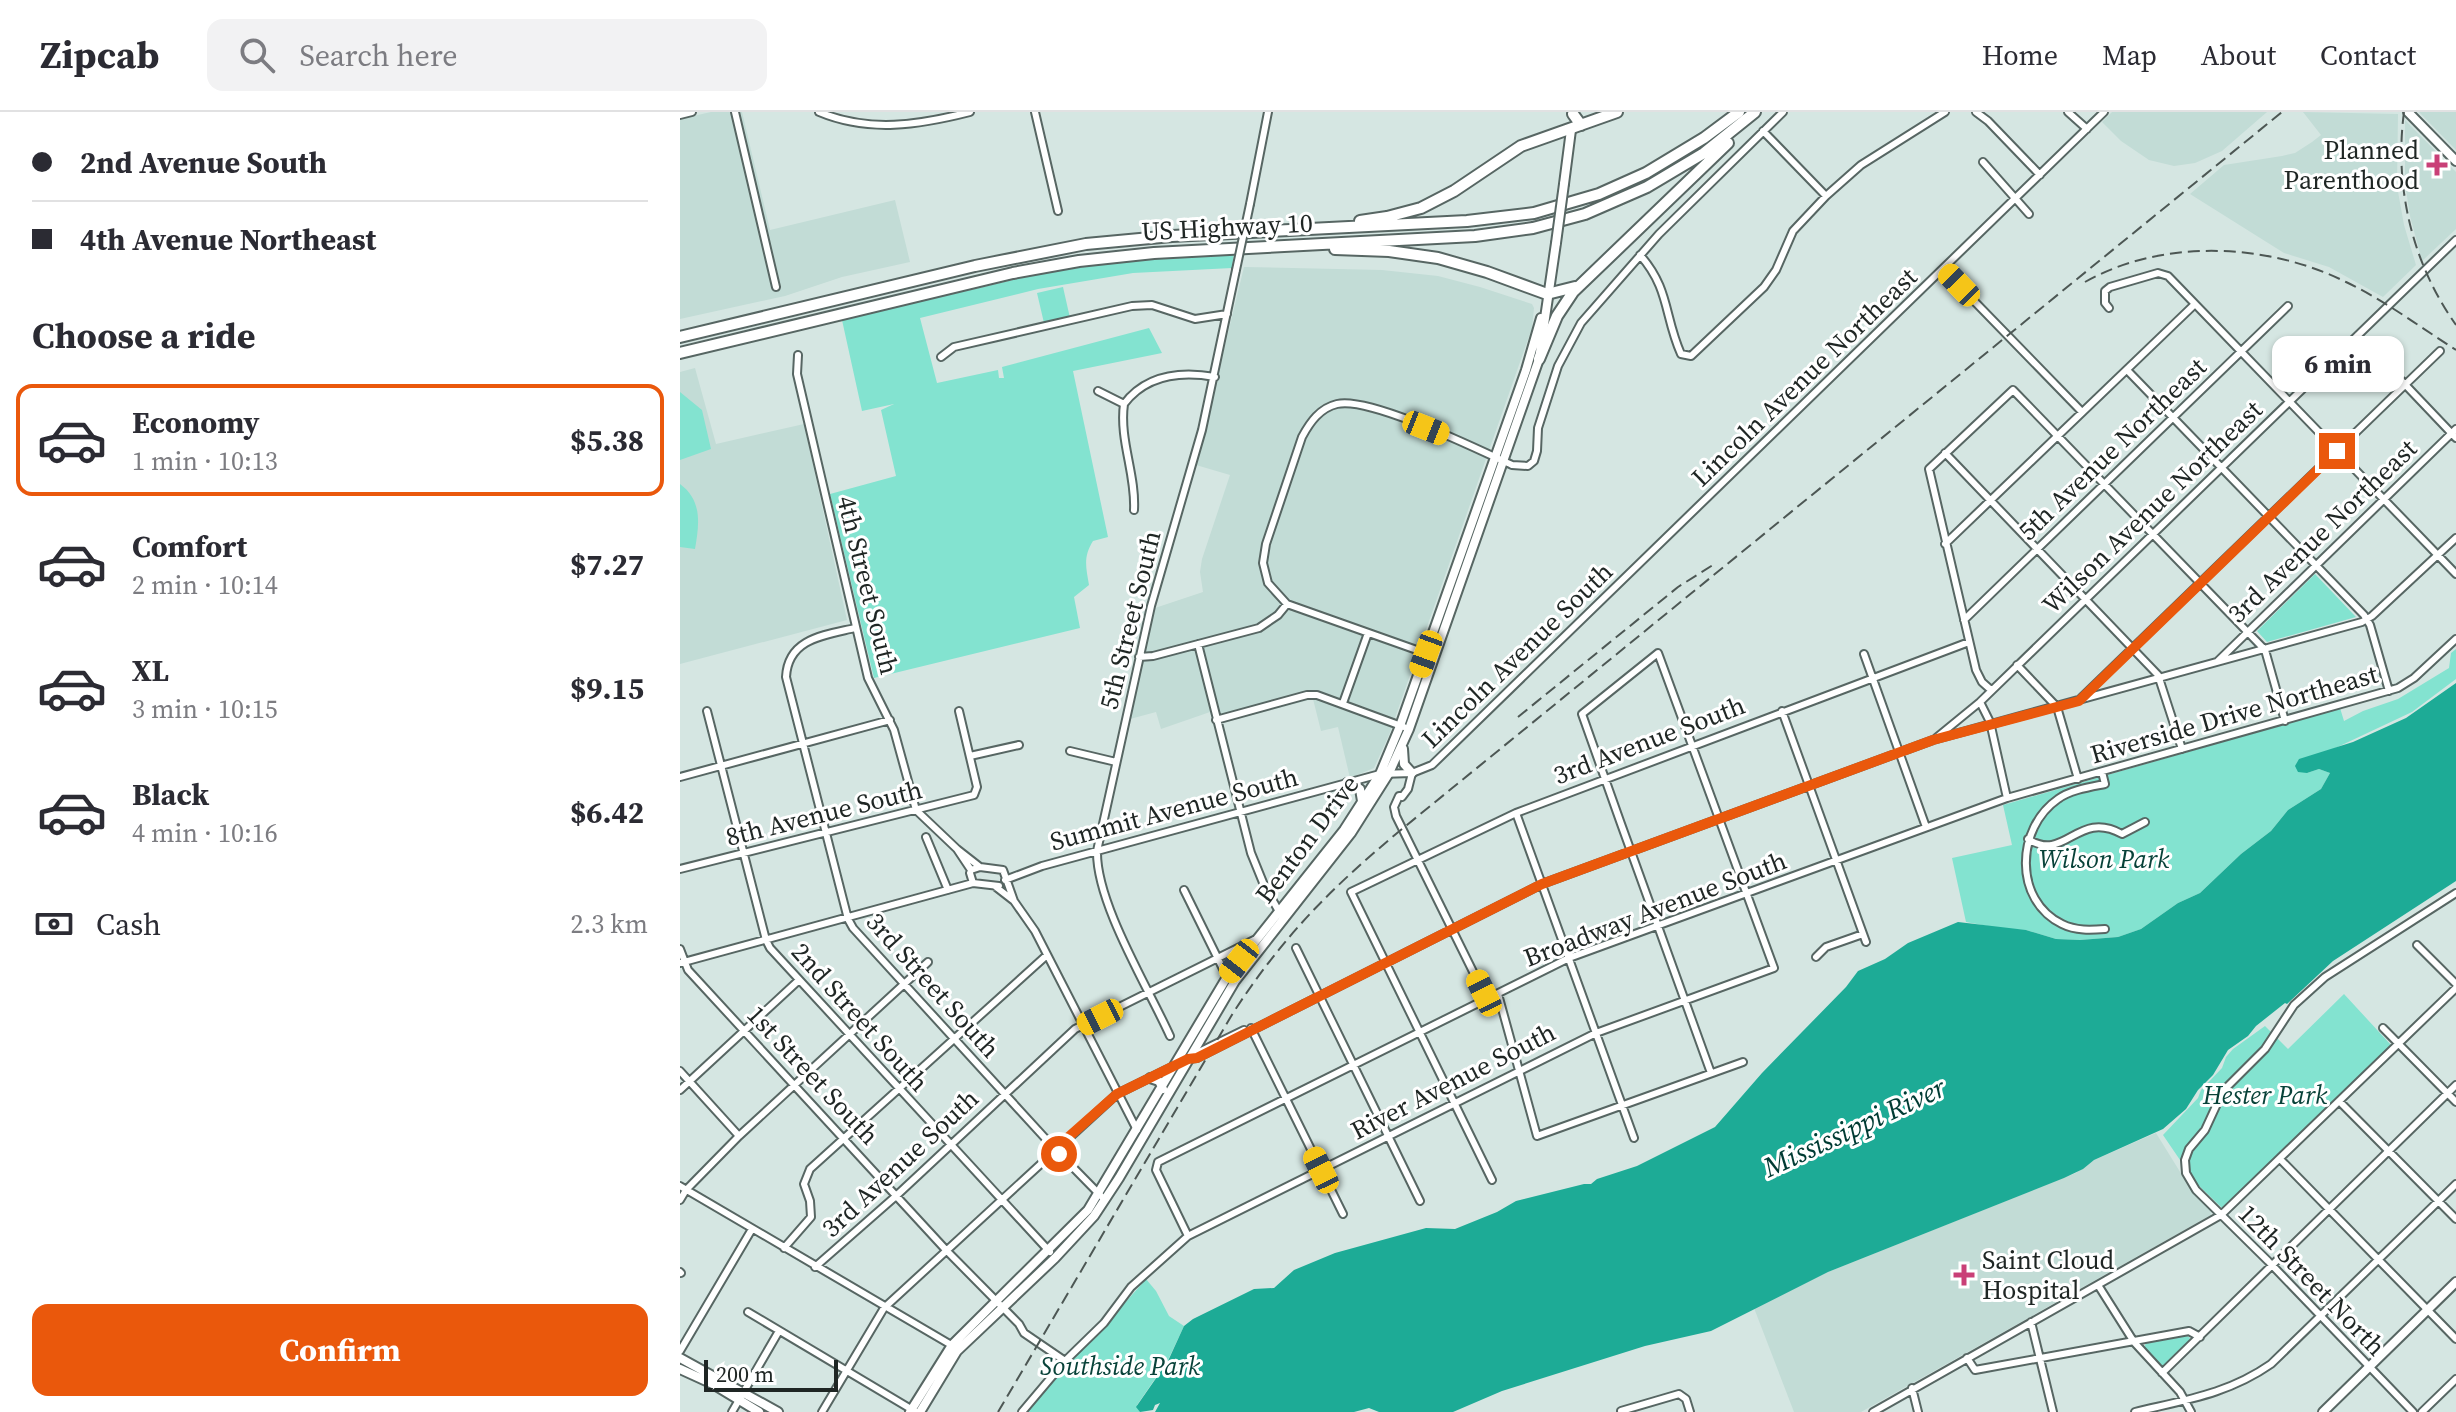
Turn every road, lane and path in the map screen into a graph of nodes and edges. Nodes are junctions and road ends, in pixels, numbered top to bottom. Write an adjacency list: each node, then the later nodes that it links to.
1 (692, 112): 17 (street)
2 (735, 112): 34 (street)
3 (819, 112): 4 (street)
4 (970, 112)
5 (1035, 112): 26 (street)
6 (1268, 112): 39 (street, 5th Street South, bridge)
7 (1617, 112): 18 (highway)
8 (1739, 112): 28 (highway)
9 (1756, 112): 30 (highway, US Highway 10); 33 (highway)
10 (1783, 112): 20 (street)
11 (1945, 112): 24 (street)
12 (1976, 112): 23 (street)
13 (2068, 112): 19 (street)
14 (2104, 112): 19 (street, Lincoln Avenue Northeast)
15 (2408, 112): 21 (main road)
16 (1573, 113): 18 (highway)
17 (680, 115)
18 (1576, 128): 28 (highway); 35 (main road, Benton Drive, bridge)
19 (2087, 129): 23 (street, Lincoln Avenue Northeast)
20 (1763, 131): 24 (street); 31 (street)
21 (2456, 161)
22 (1983, 162): 25 (street)
23 (2040, 175): 25 (street, Lincoln Avenue Northeast)
24 (1826, 196): 31 (street)
25 (2016, 199): 27 (street); 32 (street, Lincoln Avenue Northeast)
26 (1058, 211)
27 (2029, 214)
28 (1275, 230): 41 (highway)
29 (2456, 240): 40 (street, Wilson Avenue Northeast)
30 (1265, 246): 35 (highway); 44 (highway, US Highway 10)
31 (1640, 255): 61 (street)
32 (1943, 269): 54 (street); 69 (street, Lincoln Avenue Northeast)
33 (1585, 280): 35 (highway); 47 (highway)
34 (776, 287)
35 (1547, 294): 47 (main road, Benton Drive); 60 (main road, Benton Drive)
36 (2195, 304): 38 (street); 43 (street); 48 (street)
37 (2288, 306): 43 (street, 5th Avenue Northeast)
38 (2109, 308)
39 (1227, 314): 46 (street); 49 (street, 5th Street South)
40 (2358, 335): 50 (street); 52 (street, Wilson Avenue Northeast)
41 (680, 337)
42 (2440, 351): 50 (street)
43 (2242, 352): 52 (street); 55 (street, 5th Avenue Northeast)
44 (680, 353)
45 (798, 355): 81 (street, 4th Street South)
46 (941, 357)
47 (1539, 359): 61 (main road, Benton Drive)
48 (2127, 370): 54 (street); 55 (street)
49 (1215, 377): 53 (street); 91 (street, 5th Street South)
50 (2405, 385): 56 (street); 58 (street)
51 (1098, 391): 53 (street)
52 (2289, 401): 58 (street); 62 (street, Wilson Avenue Northeast)
53 (1124, 404): 66 (street)
54 (2082, 412): 57 (street)
55 (2174, 418): 62 (street); 63 (street, 5th Avenue Northeast)
56 (2455, 433): 64 (street, 3rd Avenue Northeast)
57 (2059, 436): 59 (street); 63 (street); 65 (street)
58 (2337, 451): 64 (street); 67 (street)
59 (1945, 453): 65 (street); 71 (street)
60 (1494, 458): 61 (street); 78 (street); 90 (main road, Benton Drive)
61 (1504, 461): 90 (main road, Benton Drive)
62 (2222, 468): 67 (street); 68 (street, Wilson Avenue Northeast)
63 (2106, 483): 68 (street); 72 (street, 5th Avenue Northeast)
64 (2384, 499): 73 (street); 74 (street, 3rd Avenue Northeast)
65 (1991, 502): 71 (street); 72 (street)
66 (1134, 510)
67 (2269, 517): 74 (street); 76 (street)
68 (2153, 533): 76 (street); 77 (street, Wilson Avenue Northeast)
69 (1668, 537): 123 (street, Lincoln Avenue South)
70 (2456, 538): 73 (street)
71 (1945, 544): 79 (street)
72 (2038, 550): 77 (street); 79 (street, 5th Avenue Northeast)
73 (2438, 555): 75 (street); 80 (street)
74 (2315, 565): 80 (street); 82 (street, 3rd Avenue Northeast)
75 (2456, 574)
76 (2201, 581): 82 (street); 87 (street)
77 (2086, 598): 87 (street); 93 (street, Wilson Avenue Northeast)
78 (1287, 604): 83 (street); 86 (street)
79 (1964, 620): 85 (street)
80 (2368, 620): 88 (street); 97 (street)
81 (855, 628): 105 (street, 4th Street South); 111 (street, 3rd Street South)
82 (2248, 630): 88 (street); 92 (street, 3rd Avenue Northeast)
83 (1368, 633): 90 (street); 100 (street)
84 (2456, 639): 97 (street, Riverside Drive Northeast)
85 (1969, 642): 94 (street, 3rd Avenue South); 96 (street)
86 (1198, 644): 91 (street); 106 (street)
87 (2134, 647): 95 (street); 98 (street)
88 (2265, 650): 92 (street); 107 (street)
89 (1864, 654): 94 (street)
90 (1430, 655): 109 (main road, Benton Drive)
91 (1139, 657): 119 (street, 5th Street South)
92 (2216, 663): 95 (street)
93 (2017, 665): 96 (street, Wilson Avenue Northeast); 101 (street)
94 (1872, 679): 104 (street, 3rd Avenue South); 117 (street)
95 (2161, 679): 98 (street); 115 (street)
96 (1991, 690): 99 (street, Wilson Avenue Northeast)
97 (2389, 691): 107 (street, Riverside Drive Northeast)
98 (2079, 701): 101 (street)
99 (1980, 702): 108 (street); 110 (street, Wilson Avenue Northeast)
100 (1343, 703): 106 (street); 109 (street)
101 (2057, 707): 108 (street); 126 (street)
102 (707, 711): 120 (street, 2nd Street South)
103 (959, 711): 118 (street)
104 (1782, 711): 114 (street, 3rd Avenue South); 128 (street)
105 (890, 720): 111 (street); 131 (street, 4th Street South)
106 (1216, 720): 132 (street)
107 (2285, 721): 115 (street, Riverside Drive Northeast)
108 (1991, 726): 110 (street); 129 (street)
109 (1404, 728): 112 (main road, Benton Drive); 122 (main road, Benton Drive)
110 (1933, 740): 117 (street)
111 (802, 743): 120 (street); 137 (street, 3rd Street South)
112 (1403, 743): 122 (main road, Benton Drive); 123 (main road)
113 (1019, 745): 118 (street)
114 (1693, 746): 125 (street, 3rd Avenue South); 125 (street); 134 (street)
115 (2182, 749): 121 (street, Riverside Drive Northeast)
116 (1070, 751): 119 (street)
117 (1899, 753): 128 (street); 136 (street)
118 (970, 756): 131 (street, 8th Avenue South)
119 (1116, 762): 141 (street, 5th Street South)
120 (722, 766): 124 (street); 143 (street, 2nd Street South)
121 (2102, 772): 126 (street, Riverside Drive Northeast); 139 (street)
122 (1384, 773): 123 (street, Lincoln Avenue South); 127 (street, Summit Avenue South); 130 (main road, Benton Drive); 161 (main road, Benton Drive)
123 (1412, 773): 144 (street)
124 (680, 777)
125 (1604, 778): 133 (street, 3rd Avenue South); 142 (street)
126 (2078, 779): 129 (street, Riverside Drive Northeast)
127 (1347, 783): 130 (main road); 132 (street, Summit Avenue South)
128 (1809, 785): 134 (street); 145 (street)
129 (2007, 798): 136 (street, Broadway Avenue South)
130 (1362, 802): 161 (main road, Benton Drive)
131 (916, 810): 137 (street, 8th Avenue South); 140 (street, 4th Street South)
132 (1241, 811): 141 (street, Summit Avenue South); 161 (street)
133 (1516, 813): 144 (street, 3rd Avenue South); 153 (street)
134 (1719, 818): 142 (street); 158 (street)
135 (2145, 822): 139 (street)
136 (1926, 827): 145 (street, Broadway Avenue South)
137 (826, 834): 143 (street, 8th Avenue South); 162 (street, 3rd Street South)
138 (926, 837): 156 (street)
139 (2028, 839): 165 (street)
140 (957, 849): 146 (street, 4th Street South); 150 (street, 4th Street South)
141 (1097, 851): 149 (street, Summit Avenue South); 184 (street, 5th Street South)
142 (1630, 851): 153 (street); 163 (street)
143 (744, 854): 147 (street, 8th Avenue South); 168 (street, 2nd Street South)
144 (1417, 859): 164 (street); 179 (street, 3rd Avenue South)
145 (1836, 861): 158 (street, Broadway Avenue South); 166 (street)
146 (980, 867): 148 (street, Summit Avenue South); 150 (street, Summit Avenue South)
147 (680, 869)
148 (1003, 870): 149 (street, Summit Avenue South); 151 (street)
149 (1025, 871): 151 (street, Summit Avenue South)
150 (971, 872): 152 (street); 154 (street, Summit Avenue South)
151 (1005, 881): 155 (street, Summit Avenue South); 160 (street)
152 (973, 883): 154 (street, Summit Avenue South); 155 (street, Summit Avenue South)
153 (1542, 884): 164 (street); 176 (street)
154 (955, 886): 156 (street, Summit Avenue South)
155 (996, 887): 160 (street)
156 (948, 890): 162 (street, Summit Avenue South)
157 (1184, 890): 175 (street)
158 (1747, 893): 163 (street, Broadway Avenue South); 188 (street, River Avenue South)
159 (2456, 893): 244 (street, 12th Street North)
160 (1014, 901): 173 (street)
161 (1280, 915): 167 (main road, Benton Drive); 180 (main road, Benton Drive)
162 (848, 919): 168 (street, Summit Avenue South); 182 (street, 3rd Street South)
163 (1658, 925): 176 (street, Broadway Avenue South); 188 (street)
164 (1452, 928): 179 (street); 187 (street)
165 (2105, 929)
166 (1863, 934): 169 (street); 174 (street)
167 (1256, 939): 175 (street, 3rd Avenue South); 180 (main road, Benton Drive)
168 (766, 940): 177 (street, Summit Avenue South); 181 (street, 2nd Street South)
169 (1866, 942)
170 (2417, 945): 183 (street)
171 (1296, 948): 186 (street)
172 (680, 949): 177 (street, 1st Street South)
173 (1047, 955): 189 (street); 198 (street)
174 (1816, 957)
175 (1217, 958): 180 (street); 184 (street, 3rd Avenue South)
176 (1569, 958): 185 (street, Broadway Avenue South); 194 (street)
177 (682, 962): 192 (street, 1st Street South)
178 (928, 962): 182 (street)
179 (1385, 962): 186 (street); 193 (street)
180 (1231, 979): 197 (main road, Benton Drive); 204 (main road, Benton Drive)
181 (799, 980): 192 (street); 195 (street, 2nd Street South)
182 (903, 985): 195 (street); 198 (street, 3rd Street South)
183 (2456, 986): 199 (street)
184 (1150, 991): 189 (street, 3rd Avenue South); 196 (street, 5th Street South)
185 (1498, 994): 187 (street, Broadway Avenue South); 206 (street)
186 (1318, 995): 190 (street); 203 (street)
187 (1487, 1000): 193 (street, Broadway Avenue South)
188 (1685, 1000): 194 (street, River Avenue South); 207 (street)
189 (1082, 1026): 216 (street, 3rd Avenue South); 217 (street)
190 (1251, 1028): 200 (street); 201 (street); 218 (street)
191 (2383, 1028): 199 (street)
192 (743, 1030): 209 (street); 211 (street, 1st Street South)
193 (1420, 1032): 203 (street, Broadway Avenue South); 221 (street)
194 (1596, 1033): 206 (street, River Avenue South); 222 (street)
195 (850, 1034): 211 (street); 214 (street, 2nd Street South)
196 (1170, 1036)
197 (1201, 1038): 200 (main road); 201 (main road, Benton Drive)
198 (955, 1040): 214 (street); 216 (street, 3rd Street South)
199 (2399, 1043): 215 (street); 219 (street)
200 (1210, 1046): 201 (street)
201 (1188, 1059): 204 (street); 237 (main road, Benton Drive)
202 (1743, 1062): 207 (street)
203 (1353, 1065): 218 (street, Broadway Avenue South); 225 (street)
204 (1175, 1066): 208 (street); 212 (main road, Benton Drive)
205 (680, 1071): 209 (street)
206 (1519, 1071): 221 (street, River Avenue South); 222 (street)
207 (1711, 1073): 222 (street)
208 (1150, 1078): 212 (main road); 217 (street)
209 (689, 1081): 213 (street); 224 (street)
210 (2456, 1085): 215 (street)
211 (795, 1086): 224 (street); 227 (street, 1st Street South)
212 (1163, 1089): 223 (main road, Benton Drive)
213 (680, 1090)
214 (900, 1090): 227 (street); 228 (street, 2nd Street South)
215 (2448, 1093): 220 (street); 230 (street)
216 (1004, 1094): 228 (street, 3rd Avenue South); 229 (street, 3rd Street South)
217 (1117, 1094): 223 (street); 229 (street)
218 (1286, 1099): 232 (street); 247 (street, Broadway Avenue South)
219 (2339, 1101): 230 (street); 231 (street)
220 (2456, 1102)
221 (1455, 1103): 225 (street, River Avenue South); 233 (street)
222 (1622, 1105): 226 (street)
223 (1137, 1131): 237 (main road, Benton Drive)
224 (739, 1136): 235 (street)
225 (1388, 1136): 232 (street, River Avenue South); 240 (street)
226 (1634, 1138)
227 (845, 1139): 236 (street, 1st Street South); 248 (street)
228 (949, 1145): 236 (street, 3rd Avenue South); 239 (street, 2nd Street South)
229 (1055, 1149): 237 (street, 3rd Street South); 239 (street)
230 (2389, 1151): 241 (street); 242 (street)
231 (2280, 1159): 242 (street); 244 (street)
232 (1321, 1170): 243 (street); 247 (street, River Avenue South)
233 (1492, 1180)
234 (2456, 1184): 241 (street)
235 (683, 1188): 238 (street); 246 (street)
236 (896, 1196): 249 (street, 1st Street South); 253 (street, 3rd Avenue South)
237 (1101, 1198): 250 (main road, Benton Drive)
238 (680, 1200)
239 (1000, 1201): 249 (street); 250 (street, 2nd Street South)
240 (1420, 1201)
241 (2438, 1201): 245 (street); 251 (street)
242 (2329, 1209): 251 (street); 252 (street)
243 (1343, 1214)
244 (2221, 1215): 252 (street, 12th Street North); 255 (street)
245 (2456, 1219)
246 (752, 1229): 248 (street); 267 (street)
247 (1188, 1236): 271 (street, River Avenue South)
248 (784, 1248): 253 (street)
249 (946, 1250): 256 (street, 1st Street South); 257 (street)
250 (1052, 1255): 256 (main road, Benton Drive)
251 (2379, 1259): 258 (street); 260 (street)
252 (2272, 1265): 260 (street, 12th Street North); 263 (street)
253 (815, 1267): 257 (street)
254 (2456, 1282): 258 (main road)
255 (2098, 1285): 261 (street); 265 (street)
256 (1000, 1304): 266 (main road, Benton Drive); 271 (street, 1st Street South)
257 (884, 1308): 266 (street); 274 (street)
258 (2428, 1309): 264 (street); 272 (main road)
259 (748, 1312): 262 (street)
260 (2320, 1316): 272 (street, 12th Street North); 279 (street)
261 (2031, 1322): 269 (street); 270 (street)
262 (779, 1331): 274 (street); 278 (street)
263 (2200, 1337): 265 (street); 275 (street)
264 (2456, 1339)
265 (2134, 1342): 270 (street); 275 (street)
266 (954, 1348): 280 (main road, Benton Drive)
267 (680, 1351)
268 (680, 1358): 278 (main road)
269 (1967, 1358): 270 (street); 277 (street)
270 (2040, 1358): 290 (street)
271 (1065, 1361): 286 (street, River Avenue South)
272 (2369, 1367): 293 (main road); 294 (street, 12th Street North)
273 (680, 1369): 278 (main road)
274 (847, 1370): 280 (street); 285 (street)
275 (2162, 1373): 279 (street)
276 (2456, 1379): 295 (street)
277 (1912, 1388): 288 (street); 289 (street)
278 (741, 1396): 282 (street); 283 (main road); 284 (main road)
279 (2186, 1400): 291 (street); 292 (street)
280 (915, 1411)
281 (1621, 1411): 287 (street)
282 (732, 1412)
283 (759, 1412)
284 (778, 1412)
285 (822, 1412)
286 (1022, 1412)
287 (1690, 1412)
288 (1873, 1412)
289 (1918, 1412)
290 (2053, 1412)
291 (2135, 1412)
292 (2191, 1412)
293 (2323, 1412)
294 (2413, 1412)
295 (2422, 1412)

